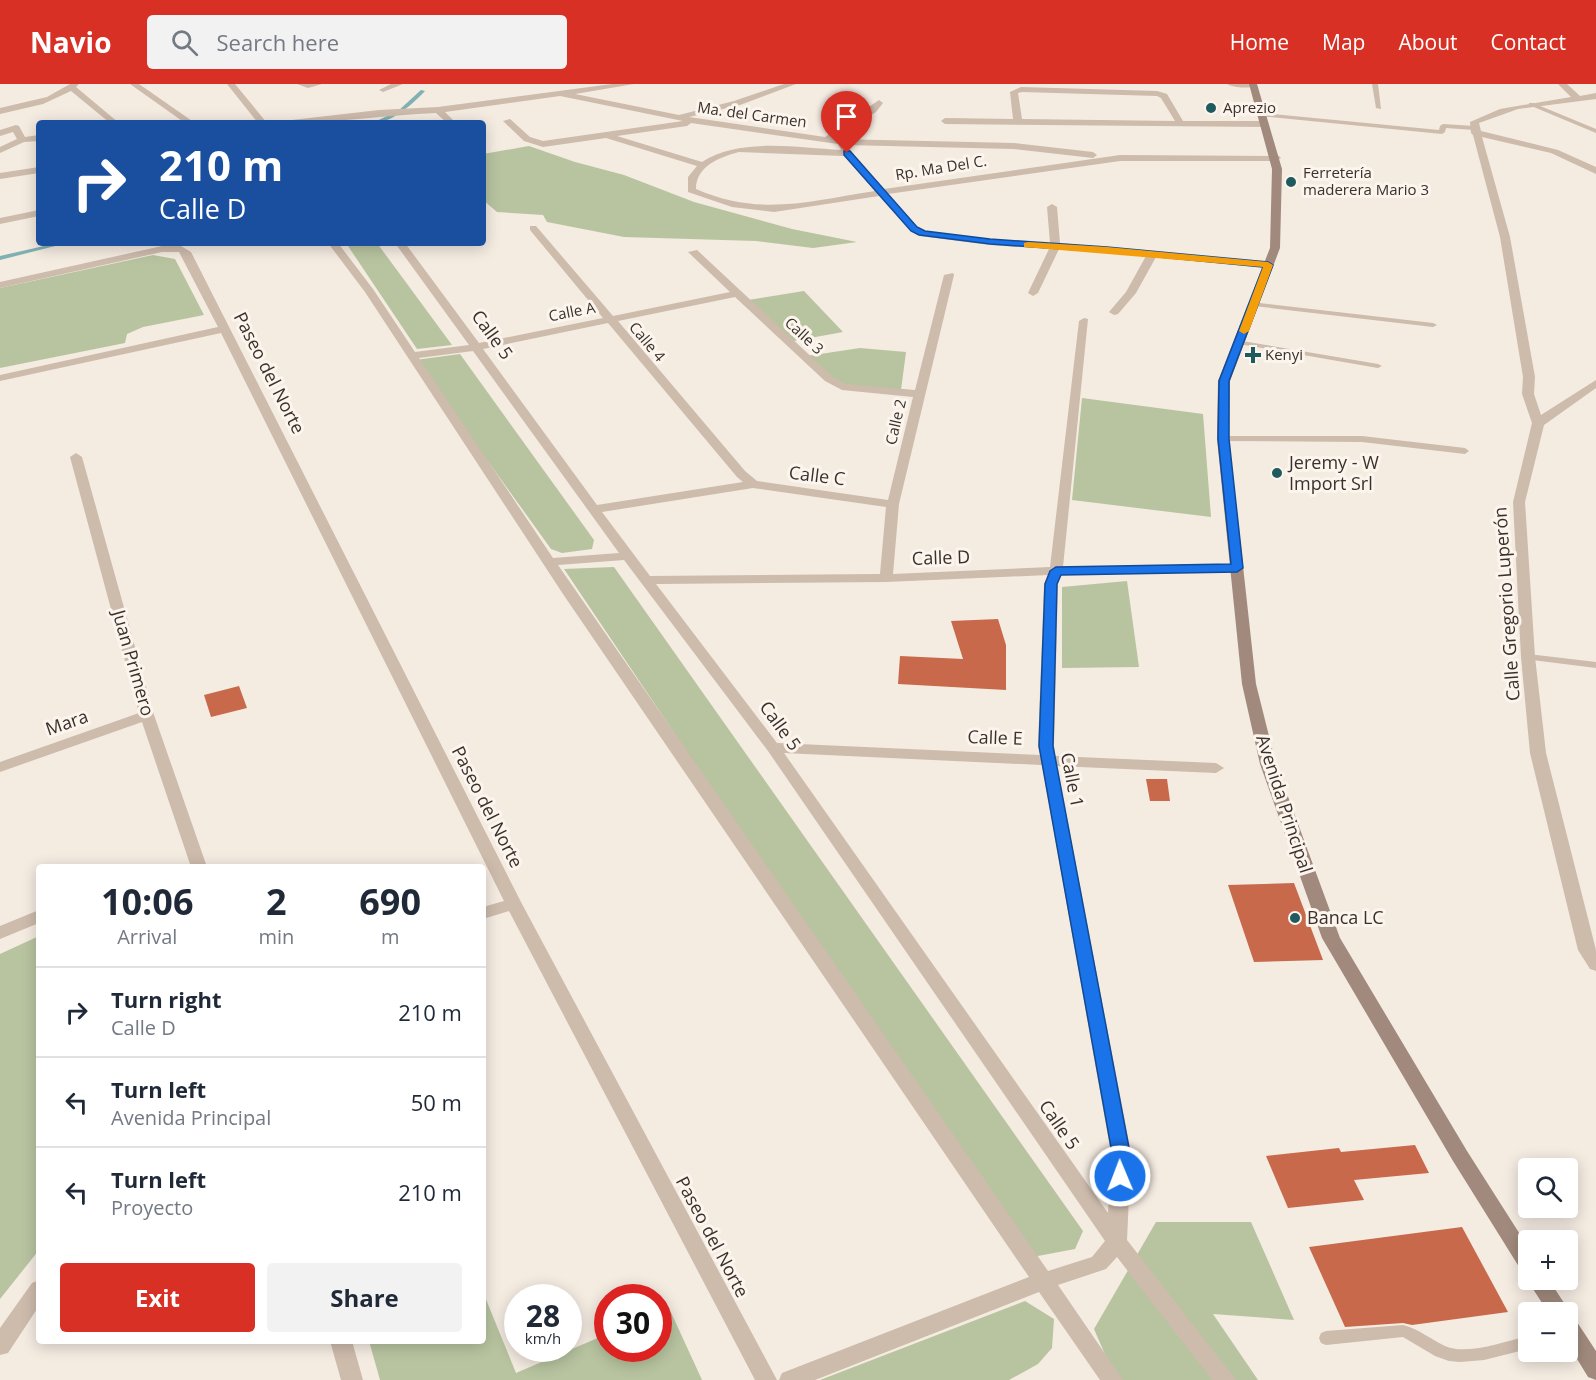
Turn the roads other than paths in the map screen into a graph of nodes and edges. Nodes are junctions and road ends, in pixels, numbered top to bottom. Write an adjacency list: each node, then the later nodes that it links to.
1 (134, 84): 28 (street)
2 (231, 84): 29 (street)
3 (301, 84): 4 (street)
4 (318, 84)
5 (399, 84): 14 (street)
6 (572, 84): 15 (street)
7 (630, 84): 15 (street)
8 (792, 84): 25 (street)
9 (1231, 84): 12 (street)
10 (1375, 84): 22 (lane)
11 (1562, 84): 18 (street)
12 (1253, 85): 26 (street, Avenida Principal)
13 (74, 86): 21 (street); 27 (street)
14 (383, 90)
15 (580, 92): 16 (street)
16 (562, 94): 23 (street); 25 (street, Ma. del Carmen)
17 (1596, 96): 18 (street)
18 (1578, 98): 20 (street)
19 (879, 103): 43 (street)
20 (1531, 104): 38 (lane); 39 (street)
21 (14, 108): 24 (street); 37 (street)
22 (1379, 108)
23 (438, 110): 30 (street); 31 (street)
24 (0, 111)
25 (679, 117): 34 (street, Ma. del Carmen)
26 (1263, 119): 36 (street); 39 (lane); 49 (street, Avenida Principal)
27 (113, 120)
28 (187, 120)
29 (261, 120)
30 (318, 120)
31 (449, 120)
32 (945, 120): 35 (street)
33 (507, 121): 41 (street)
34 (696, 121): 41 (street); 43 (street, Ma. del Carmen)
35 (1018, 121): 36 (street); 36 (street)
36 (1181, 124)
37 (16, 128): 40 (street); 45 (street)
38 (1596, 131)
39 (1475, 132): 52 (street); 82 (street)
40 (0, 133)
41 (607, 135): 50 (street)
42 (36, 139): 45 (street)
43 (827, 140): 44 (street, Ma. del Carmen)
44 (841, 142): 47 (street); 48 (street, Ma. del Carmen)
45 (19, 143): 46 (street)
46 (0, 150)
47 (847, 153): 50 (street); 54 (street)
48 (1120, 158): 49 (street); 54 (street, Rp. Ma Del C.)
49 (1276, 158): 64 (street, Avenida Principal)
50 (704, 165): 54 (street, Rp. Ma Del C.)
51 (36, 170): 53 (street)
52 (1596, 171)
53 (0, 176)
54 (881, 192): 61 (street)
55 (1052, 207): 61 (street)
56 (36, 214): 57 (street)
57 (0, 221)
58 (533, 228): 71 (street, Calle 4)
59 (335, 246): 77 (street)
60 (402, 246): 76 (street, Calle 5)
61 (1055, 246): 63 (street); 67 (street)
62 (693, 252): 68 (street, Calle 3)
63 (1152, 254): 64 (street); 70 (street)
64 (1268, 265): 69 (street, Avenida Principal)
65 (949, 275): 81 (street, Calle 2)
66 (0, 285): 74 (street, Paseo del Norte)
67 (1033, 293)
68 (736, 294): 71 (street, Calle A); 81 (street, Calle 3)
69 (1254, 304): 73 (lane); 75 (street, Avenida Principal)
70 (1114, 312)
71 (609, 320): 76 (street, Calle A); 86 (street, Calle 4)
72 (1084, 321): 93 (street, Calle 1)
73 (1433, 325)
74 (225, 329): 79 (street); 104 (street, Paseo del Norte)
75 (1239, 342): 78 (lane); 83 (street, Avenida Principal)
76 (476, 347): 77 (street, Calle A); 89 (street, Calle 5)
77 (412, 356): 91 (street)
78 (1378, 366)
79 (0, 378)
80 (1596, 383): 82 (street)
81 (918, 394): 88 (street, Calle 2)
82 (1538, 423): 96 (street, Calle Gregorio Luperón)
83 (1223, 439): 84 (lane); 92 (street, Avenida Principal)
84 (1465, 451)
85 (76, 456): 98 (street, Juan Primero)
86 (741, 474): 87 (street, Calle C)
87 (753, 484): 88 (street, Calle C); 89 (street)
88 (892, 504): 94 (street, Calle 2)
89 (594, 509): 90 (street, Calle 5)
90 (628, 556): 91 (street); 95 (street, Calle 5)
91 (549, 562): 111 (street)
92 (1237, 568): 93 (street, Calle D); 110 (street, Avenida Principal)
93 (1056, 571): 94 (street, Calle D); 100 (street, Calle 1)
94 (886, 578): 95 (street, Calle D)
95 (646, 580): 99 (street, Calle 5)
96 (1528, 657): 97 (lane); 108 (street, Calle Gregorio Luperón)
97 (1596, 665)
98 (147, 715): 101 (street, Mara); 103 (street, Juan Primero)
99 (772, 748): 100 (street, Calle E); 109 (street, Calle 5)
100 (1049, 759): 102 (street, Calle E); 109 (street, Calle 1)
101 (0, 767)
102 (1215, 768)
103 (198, 864)
104 (514, 904): 105 (street); 120 (street, Paseo del Norte)
105 (486, 912)
106 (36, 917): 107 (street)
107 (0, 933)
108 (1596, 965)
109 (1117, 1242): 111 (street); 123 (street, Calle 5)
110 (1518, 1248)
111 (1043, 1281): 121 (street); 122 (street)
112 (36, 1293): 117 (street)
113 (1326, 1338): 116 (lane)
114 (1578, 1343): 118 (street)
115 (342, 1344): 119 (street)
116 (1518, 1345)
117 (0, 1346)
118 (1596, 1370)
119 (352, 1380)
120 (766, 1380)
121 (790, 1380)
122 (1112, 1380)
123 (1225, 1380)

